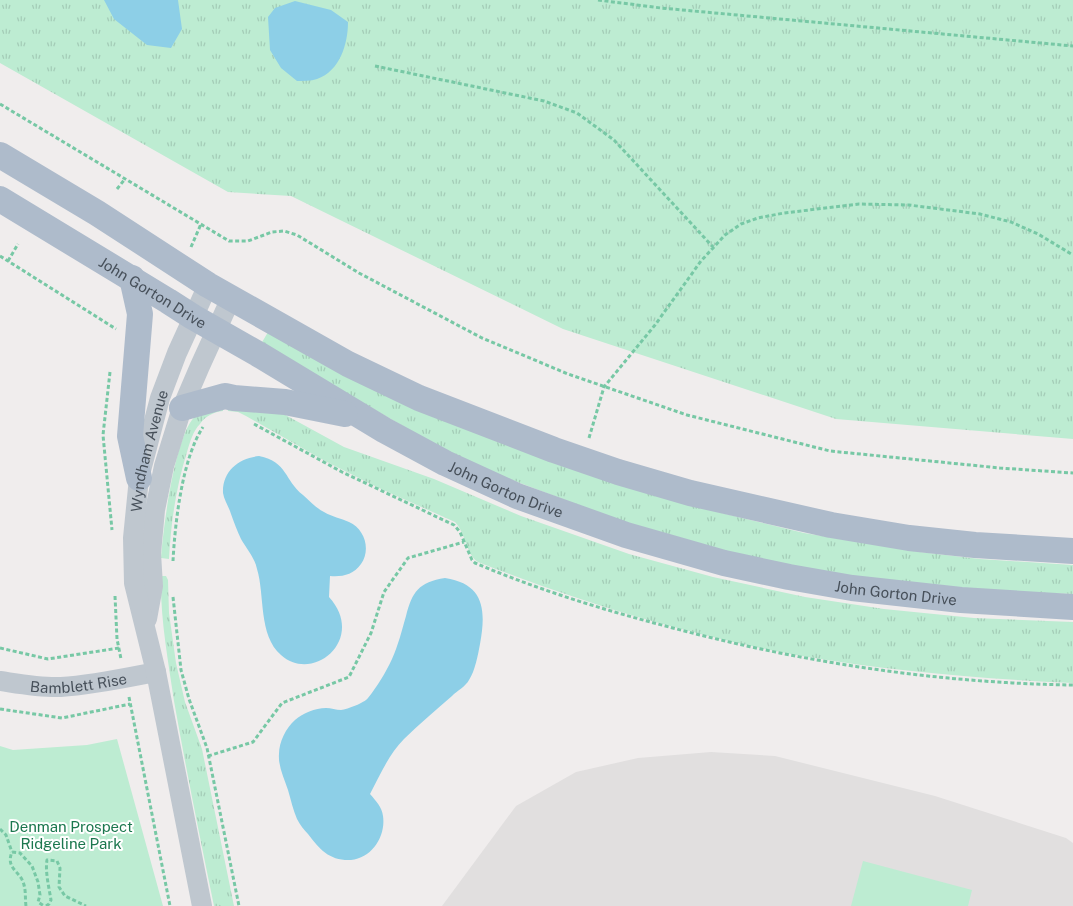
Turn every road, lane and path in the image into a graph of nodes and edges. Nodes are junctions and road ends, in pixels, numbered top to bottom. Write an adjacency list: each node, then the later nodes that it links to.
1 (598, 0): 2 (path)
2 (1073, 46)
3 (375, 66): 10 (path)
4 (0, 104): 6 (path)
5 (0, 155): 15 (main road)
6 (125, 179): 7 (path); 20 (path)
7 (117, 189)
8 (0, 199): 14 (main road, John Gorton Drive)
9 (18, 244): 13 (path)
10 (713, 247): 11 (path); 20 (path)
11 (1073, 255)
12 (0, 256): 13 (path)
13 (8, 261): 18 (path)
14 (132, 278): 17 (main road, John Gorton Drive); 27 (main road)
15 (208, 285): 16 (main road); 17 (street, Wyndham Avenue)
16 (231, 298): 19 (street, Wyndham Avenue); 25 (main road)
17 (193, 317): 19 (main road, John Gorton Drive); 27 (street, Wyndham Avenue)
18 (115, 329)
19 (215, 331): 21 (street, Wyndham Avenue); 22 (main road, John Gorton Drive)
20 (604, 387): 25 (path); 26 (path)
21 (182, 408): 22 (main road); 33 (street, Wyndham Avenue)
22 (363, 418): 32 (main road, John Gorton Drive)
23 (251, 422): 28 (path)
24 (206, 423): 30 (path)
25 (582, 460): 29 (main road)
26 (1073, 473)
27 (139, 478): 33 (street, Wyndham Avenue)
28 (464, 542): 38 (path); 40 (path)
29 (1073, 551)
30 (173, 566)
31 (172, 592): 40 (path)
32 (1073, 606)
33 (146, 626): 36 (street, Wyndham Avenue)
34 (0, 648): 35 (path)
35 (119, 648)
36 (156, 672): 37 (street, Bamblett Rise); 47 (street, Wyndham Avenue)
37 (0, 681)
38 (1073, 685)
39 (0, 709): 46 (path)
40 (208, 756): 48 (path)
41 (0, 829): 42 (path)
42 (12, 852): 43 (path); 44 (path)
43 (26, 906)
44 (45, 906): 45 (path)
45 (86, 906)
46 (170, 906)
47 (202, 906)
48 (239, 906)

